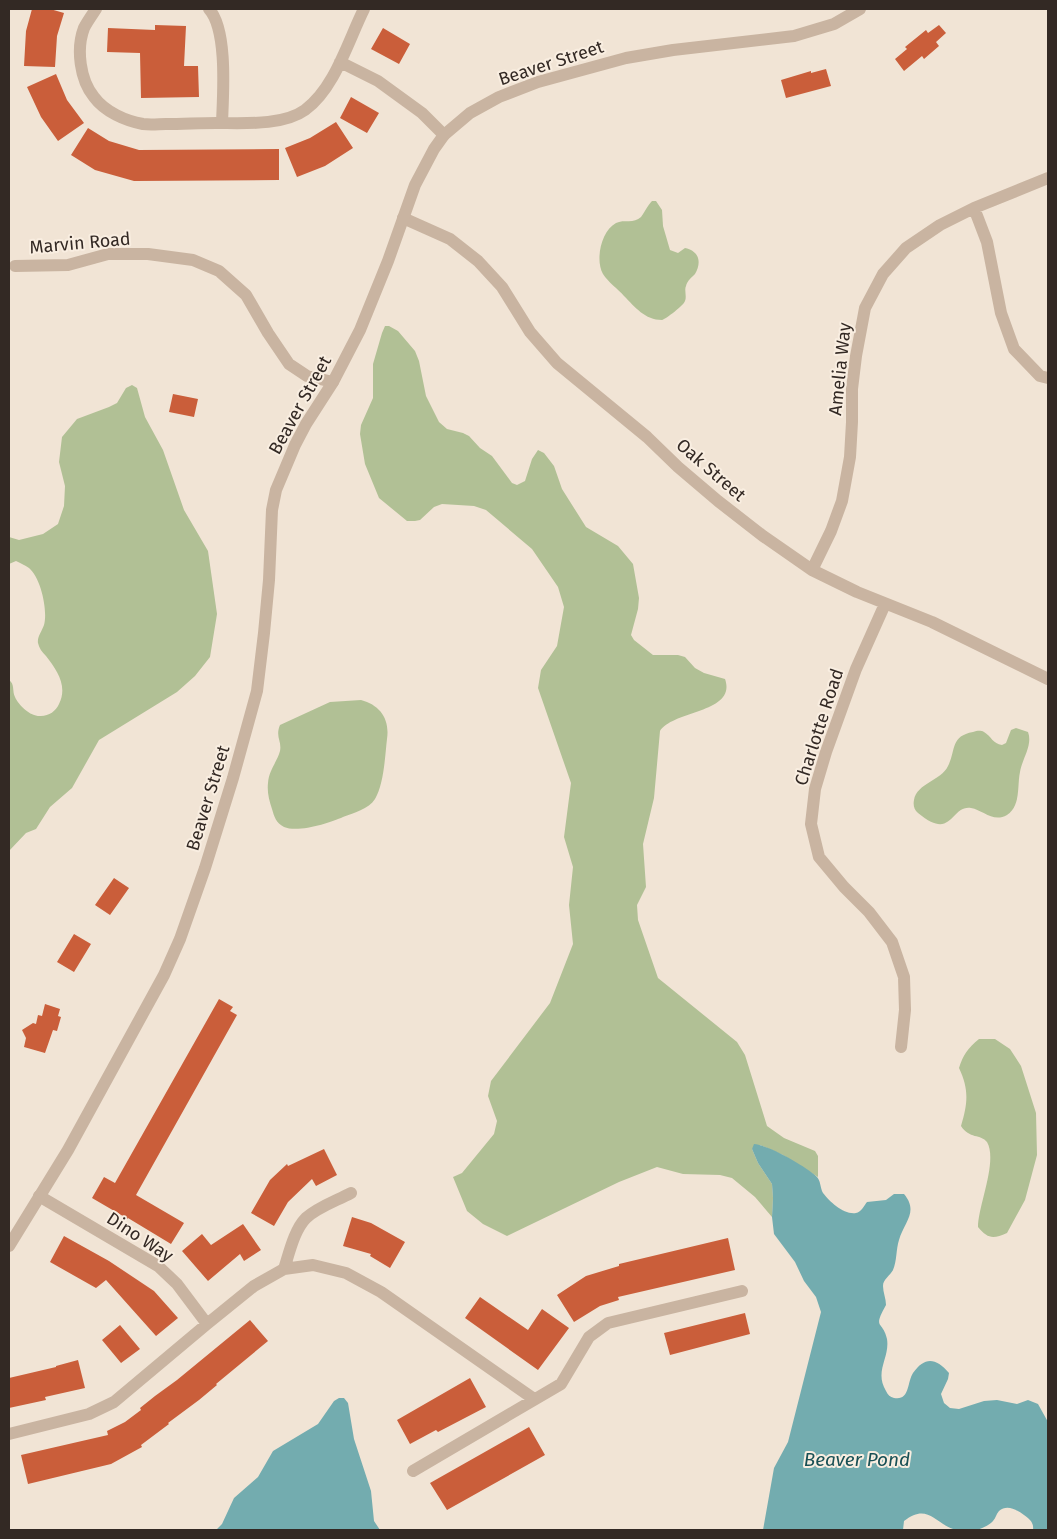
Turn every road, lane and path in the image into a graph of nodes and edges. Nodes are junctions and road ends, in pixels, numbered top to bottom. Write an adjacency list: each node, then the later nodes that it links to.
1 (96, 9): 6 (street)
2 (209, 9): 6 (street)
3 (364, 9): 5 (street)
4 (860, 9): 7 (street, Beaver Street)
5 (340, 62): 6 (street); 7 (street)
6 (222, 123)
7 (444, 135): 10 (street, Beaver Street)
8 (1048, 178): 9 (street, Amelia Way)
9 (974, 208): 12 (street); 14 (street, Amelia Way)
10 (403, 218): 13 (street, Beaver Street); 14 (street, Oak Street)
11 (15, 266): 13 (street, Marvin Road)
12 (1048, 378)
13 (333, 382): 19 (street, Beaver Street)
14 (812, 570): 15 (street, Oak Street)
15 (885, 604): 16 (street, Oak Street); 17 (street, Charlotte Road)
16 (1048, 678)
17 (901, 1047)
18 (351, 1194): 21 (street)
19 (39, 1196): 20 (street, Beaver Street); 23 (street, Dino Way)
20 (9, 1246)
21 (284, 1269): 23 (street); 24 (street)
22 (742, 1291): 24 (street)
23 (207, 1324): 25 (street)
24 (534, 1399): 26 (street)
25 (9, 1434)
26 (413, 1471)

